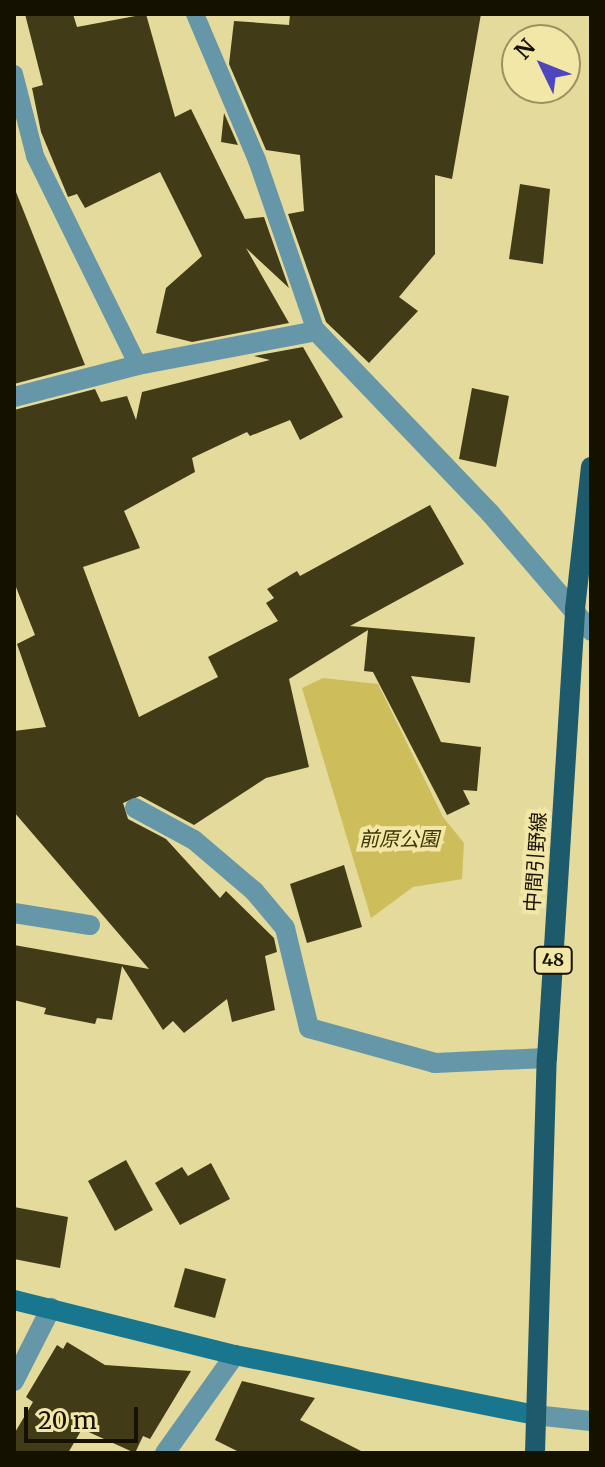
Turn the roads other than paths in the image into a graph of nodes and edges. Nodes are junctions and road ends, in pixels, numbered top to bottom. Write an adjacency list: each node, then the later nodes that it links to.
1 (195, 14): 3 (lane)
2 (14, 74): 4 (lane)
3 (316, 331): 4 (street); 7 (street)
4 (138, 365): 5 (street)
5 (14, 397)
6 (591, 467): 7 (main road, 中間引野線 / 48)
7 (575, 609): 8 (street); 12 (main road, 中間引野線 / 48)
8 (591, 631)
9 (135, 808): 12 (street)
10 (14, 913): 11 (street)
11 (90, 925)
12 (547, 1058): 17 (main road, 中間引野線 / 48)
13 (14, 1300): 14 (street)
14 (51, 1308): 15 (street); 16 (street)
15 (235, 1355): 17 (street); 19 (street)
16 (14, 1381)
17 (534, 1415): 18 (street); 20 (main road, 中間引野線 / 48)
18 (591, 1421)
19 (165, 1453)
20 (535, 1453)

